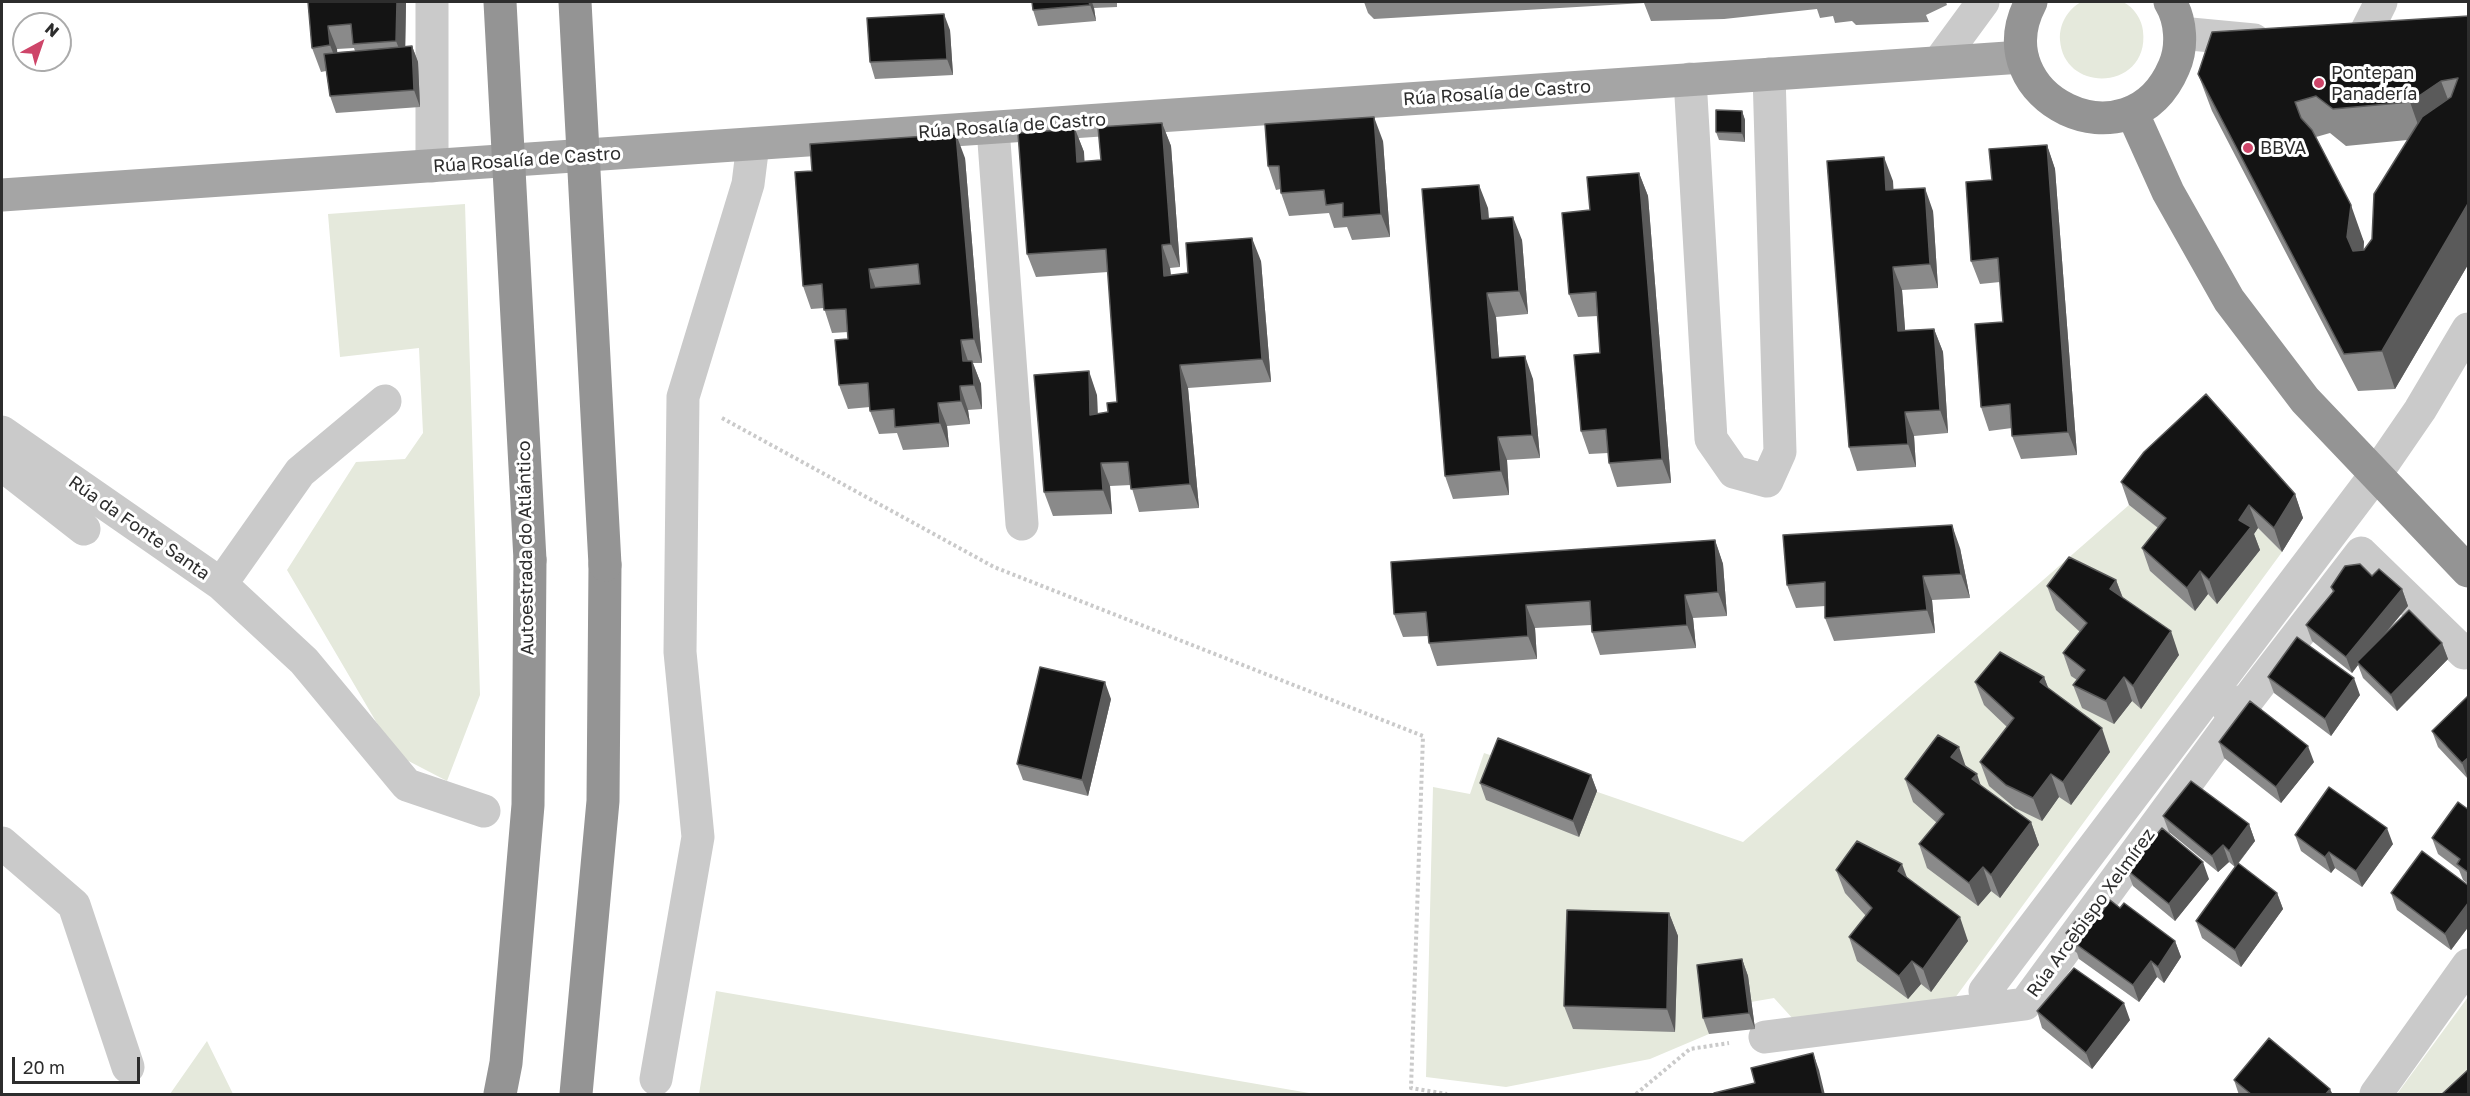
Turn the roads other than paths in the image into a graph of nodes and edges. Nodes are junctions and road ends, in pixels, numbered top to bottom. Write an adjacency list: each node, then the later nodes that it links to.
1 (432, 2): 20 (street)
2 (500, 2): 41 (highway, Autoestrada do Atlántico, bridge)
3 (575, 2): 42 (highway, bridge)
4 (1983, 2): 14 (street)
5 (2031, 2): 13 (highway)
6 (2170, 2): 8 (highway)
7 (2381, 2): 10 (street)
8 (2180, 33): 12 (street); 17 (highway)
9 (2399, 34): 10 (street)
10 (2364, 36): 11 (street)
11 (2329, 38)
12 (2282, 41)
13 (2022, 57): 14 (main road, Rúa Rosalía de Castro); 17 (highway)
14 (1939, 63): 15 (main road, Rúa Rosalía de Castro)
15 (1769, 74): 16 (main road, Rúa Rosalía de Castro); 16 (street)
16 (1690, 79): 18 (main road, Rúa Rosalía de Castro)
17 (2132, 112): 26 (highway)
18 (993, 128): 19 (main road, Rúa Rosalía de Castro); 27 (street)
19 (753, 144): 20 (main road, Rúa Rosalía de Castro); 40 (street)
20 (432, 166): 21 (main road, Rúa Rosalía de Castro)
21 (2, 195)
22 (2469, 329): 26 (street, Rúa Arcebispo Xelmírez)
23 (386, 401): 30 (street, Rúa da Fonte Santa)
24 (2, 432): 30 (street, Rúa da Fonte Santa)
25 (2, 465): 28 (street, Rúa da Fonte Santa)
26 (2376, 474): 29 (highway); 33 (street, Rúa Arcebispo Xelmírez)
27 (1022, 524)
28 (84, 529)
29 (2469, 571)
30 (221, 584): 34 (street)
31 (2469, 648): 32 (street, Rúa Arcebispo Xelmírez)
32 (2249, 698): 33 (street, Rúa Arcebispo Xelmírez); 38 (street, Rúa Arcebispo Xelmírez)
33 (2175, 741): 37 (street, Rúa Arcebispo Xelmírez)
34 (484, 811)
35 (2, 843): 39 (street)
36 (2469, 965): 43 (street)
37 (1985, 990)
38 (1765, 1037)
39 (128, 1067)
40 (656, 1079)
41 (500, 1095)
42 (576, 1095)
43 (2376, 1095)

